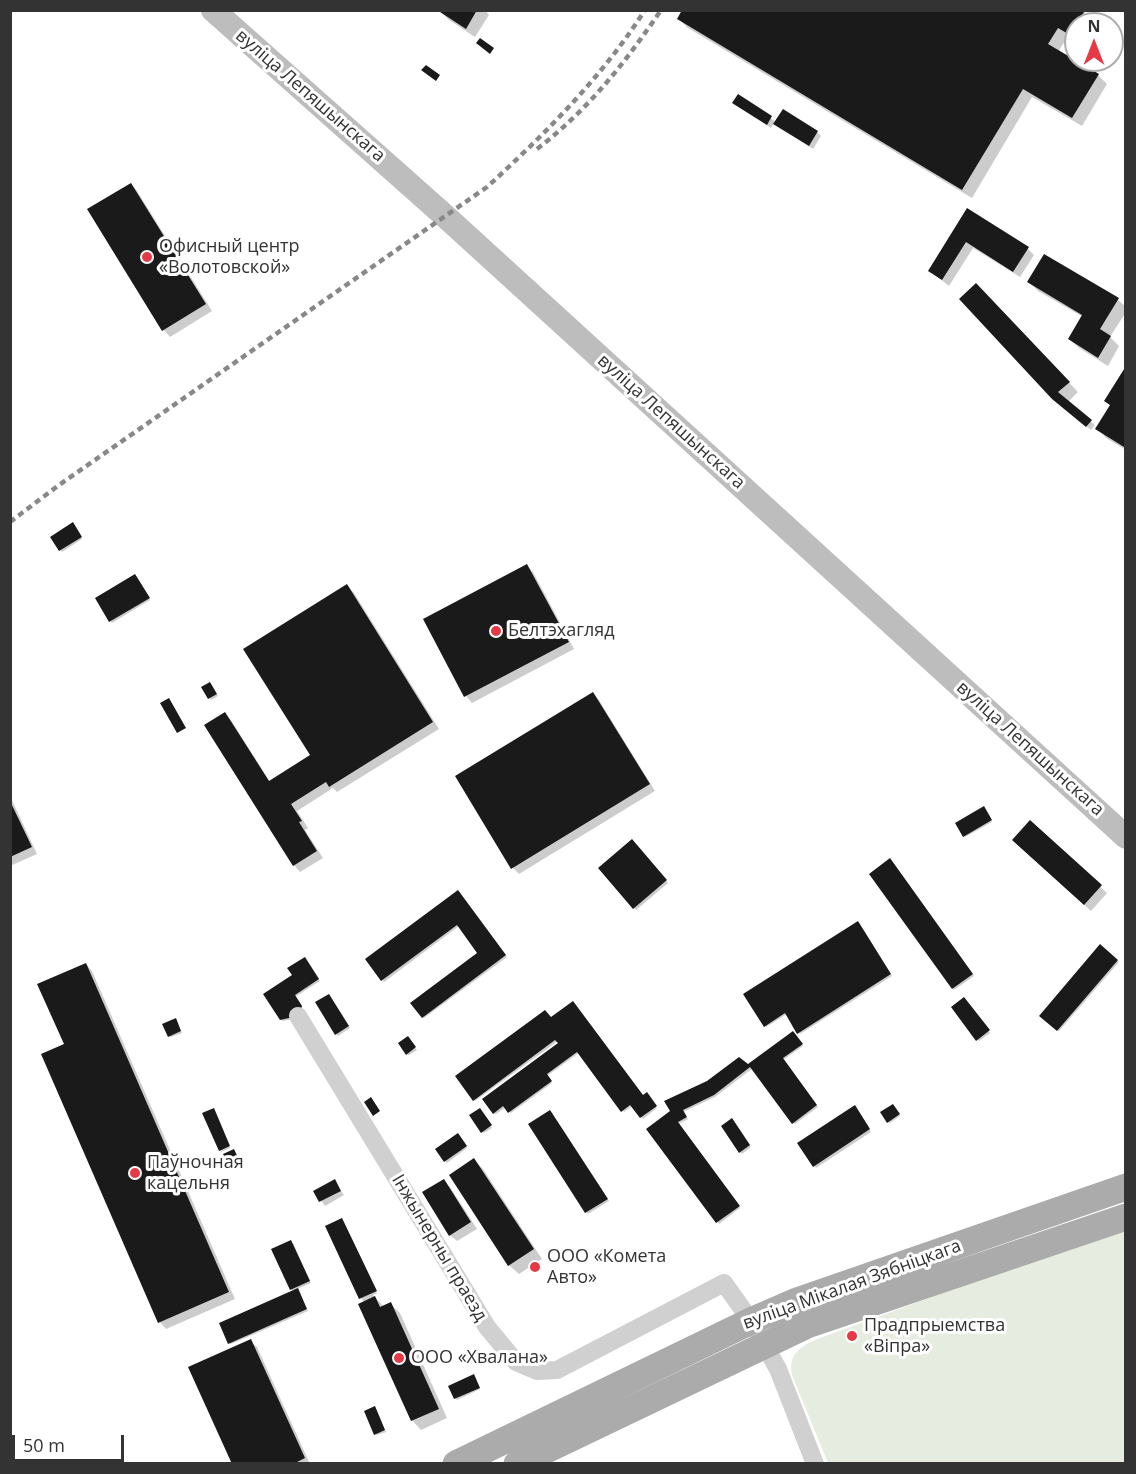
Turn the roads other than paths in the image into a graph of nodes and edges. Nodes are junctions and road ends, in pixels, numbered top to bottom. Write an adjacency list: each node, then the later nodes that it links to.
1 (213, 10): 2 (main road, вуліца Лепяшынскага)
2 (1125, 837)
3 (298, 1016): 6 (street, Інжынерны праезд)
4 (1125, 1187): 6 (main road, вуліца Мікалая Зябніцкага)
5 (1125, 1217): 7 (main road, вуліца Мікалая Зябніцкага)
6 (751, 1321): 7 (street); 8 (main road, вуліца Мікалая Зябніцкага)
7 (764, 1344): 9 (main road, вуліца Мікалая Зябніцкага); 10 (street)
8 (456, 1464)
9 (518, 1464)
10 (815, 1464)

